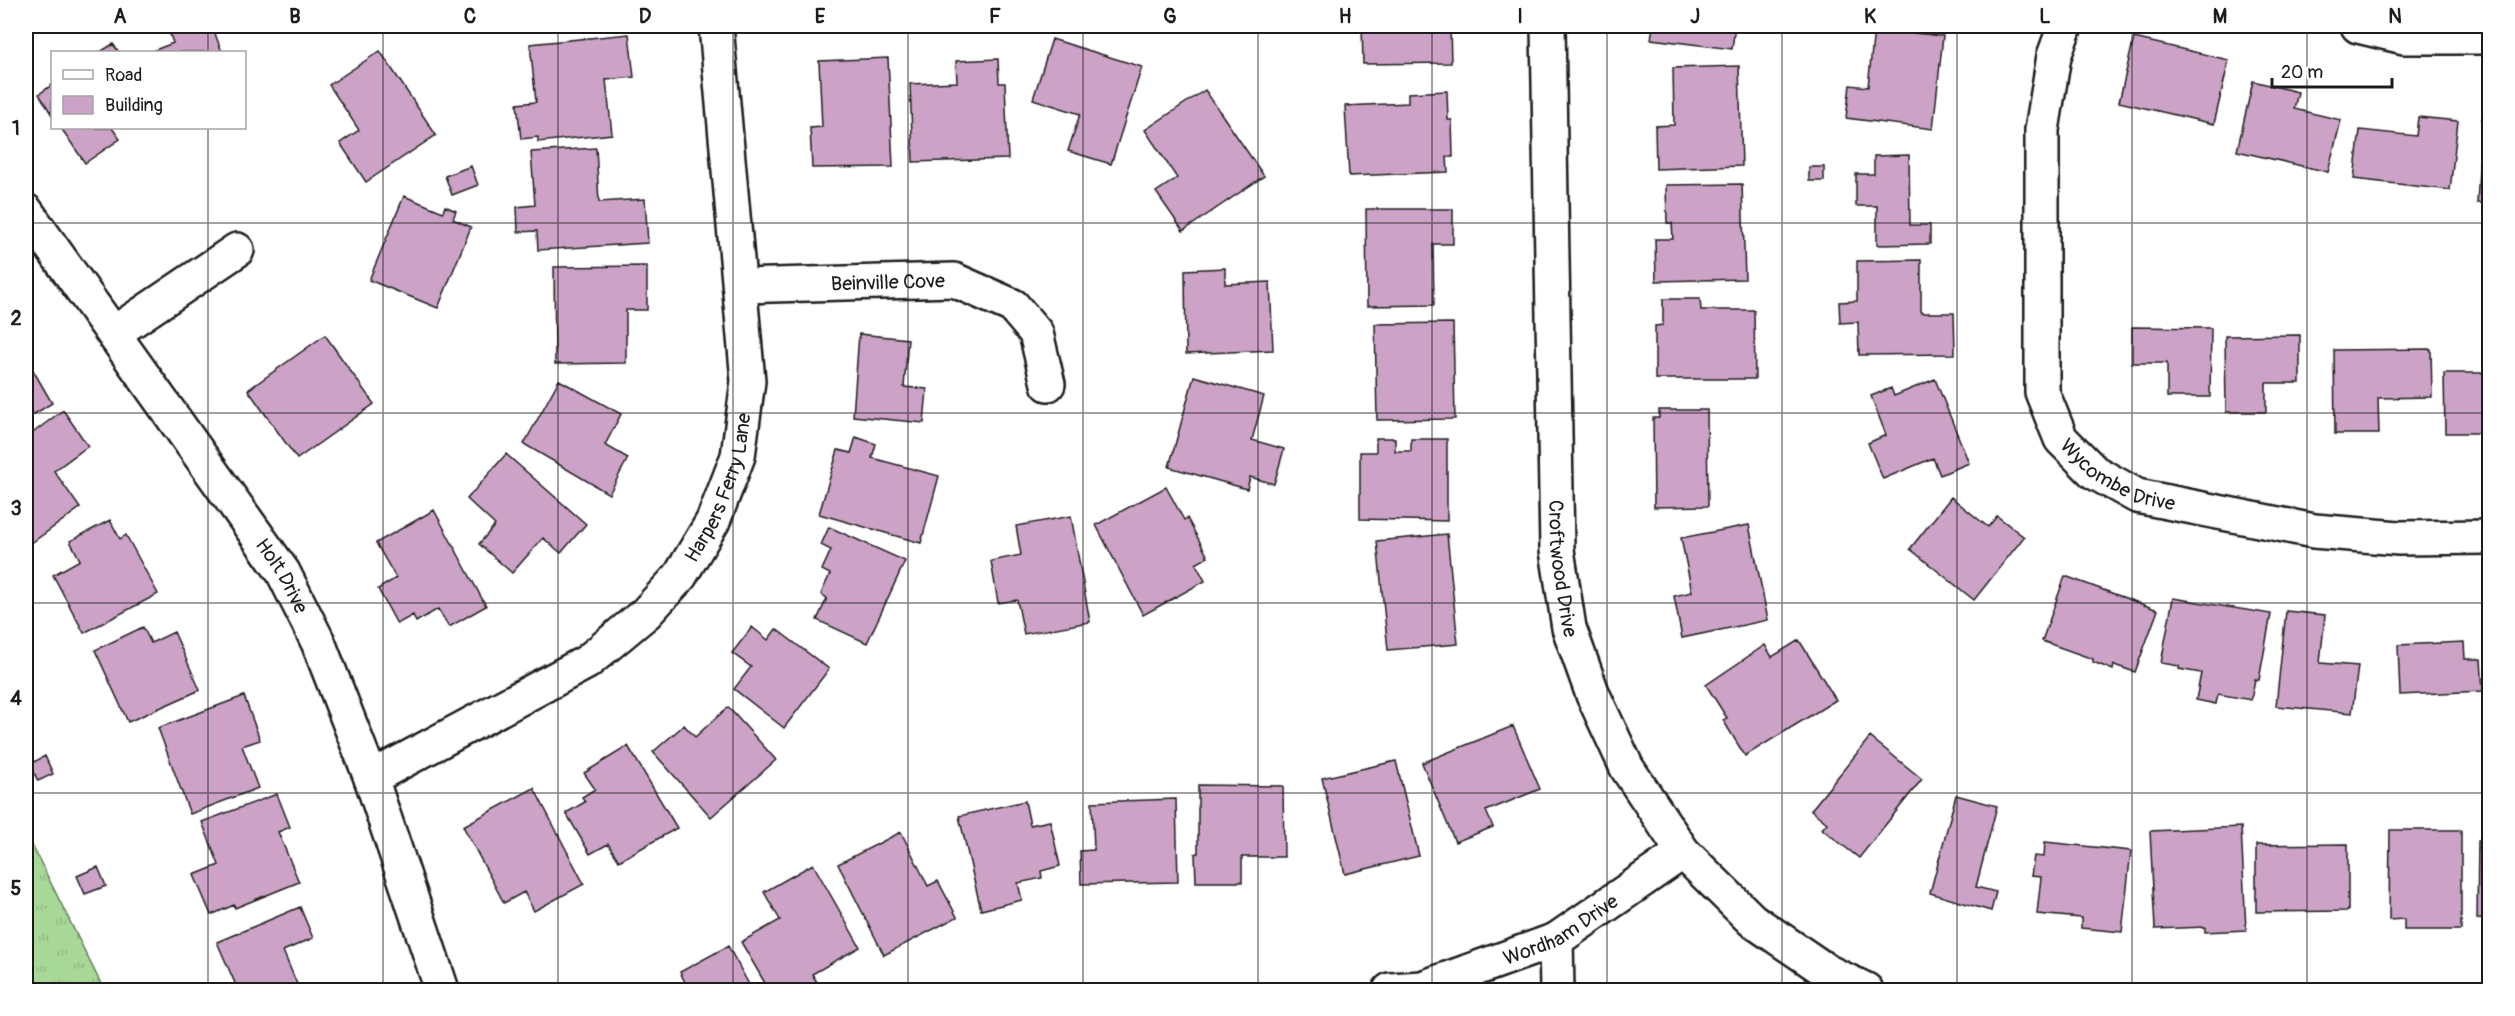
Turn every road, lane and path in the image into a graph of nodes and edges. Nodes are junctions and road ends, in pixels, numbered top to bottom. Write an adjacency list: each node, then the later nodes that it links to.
1 (716, 26): 8 (street, Harpers Ferry Lane)
2 (1548, 26): 13 (street, Croftwood Drive)
3 (2065, 26): 11 (street, Wycombe Drive)
4 (2358, 26): 5 (street)
5 (2490, 37)
6 (26, 211): 9 (street, Holt Drive)
7 (237, 250): 9 (street)
8 (741, 286): 10 (street, Beinville Cove); 12 (street, Harpers Ferry Lane)
9 (114, 333): 12 (street, Holt Drive)
10 (1048, 384)
11 (2490, 537)
12 (371, 778): 15 (street, Holt Drive)
13 (1683, 852): 14 (street, Wordham Drive); 18 (street, Croftwood Drive)
14 (1556, 940): 16 (street, Wordham Drive); 17 (street)
15 (442, 990)
16 (1390, 990)
17 (1557, 990)
18 (1866, 990)

